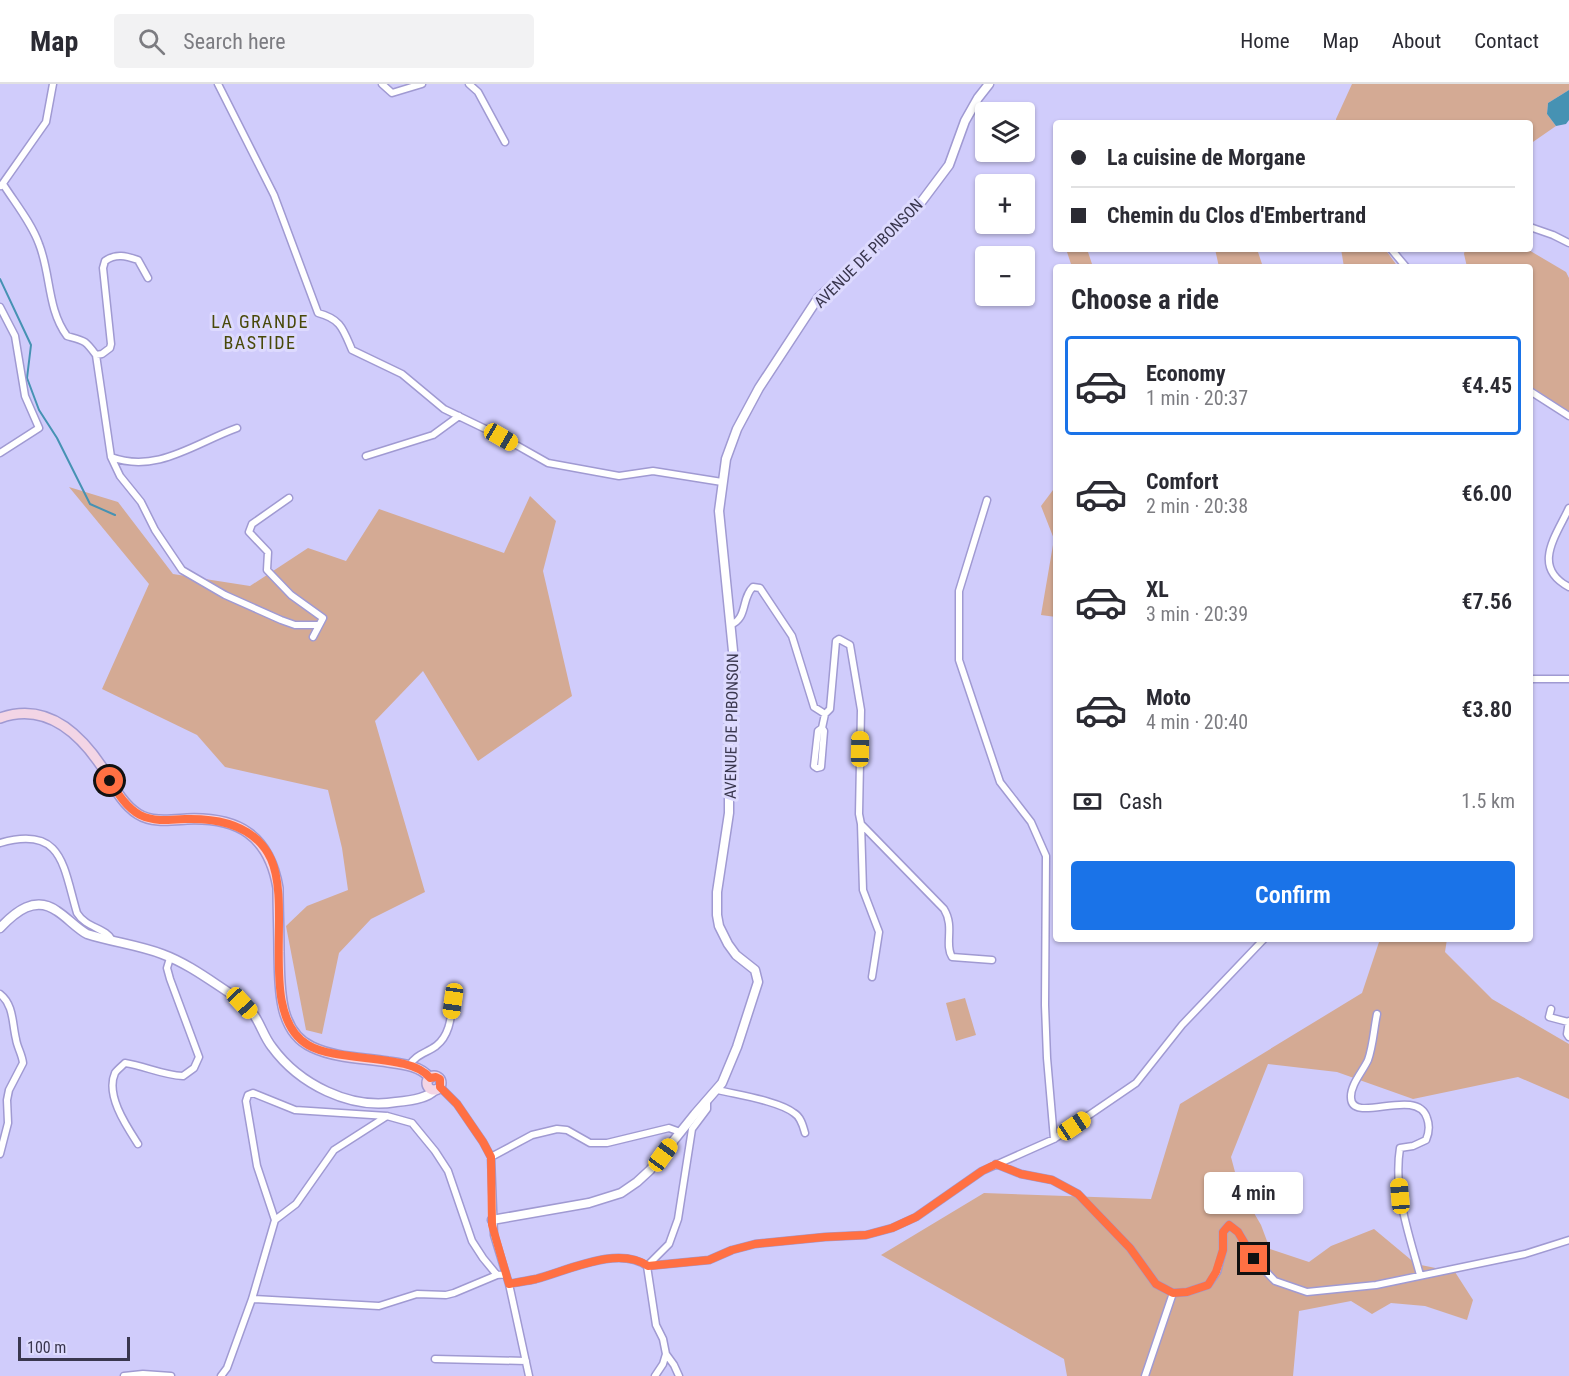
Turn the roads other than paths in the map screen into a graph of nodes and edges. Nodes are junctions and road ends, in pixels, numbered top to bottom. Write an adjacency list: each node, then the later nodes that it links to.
1 (53, 84): 8 (street)
2 (218, 84): 18 (street)
3 (382, 84): 4 (street)
4 (422, 84)
5 (469, 84): 7 (street)
6 (989, 84): 23 (street, AVENUE DE PIBONSON)
7 (505, 142)
8 (1, 185): 15 (street)
9 (1533, 229): 10 (street)
10 (1569, 243)
11 (1394, 252): 12 (street)
12 (1404, 264)
13 (148, 278): 15 (street)
14 (0, 307): 20 (street)
15 (96, 355): 22 (street)
16 (1533, 393): 17 (street)
17 (1569, 416)
18 (459, 417): 21 (street); 23 (street)
19 (237, 428): 22 (street)
20 (0, 453)
21 (366, 456)
22 (111, 457): 28 (street)
23 (722, 482): 29 (street, AVENUE DE PIBONSON)
24 (289, 498): 28 (street)
25 (987, 500): 57 (street)
26 (1569, 508): 27 (street)
27 (1569, 587)
28 (318, 625): 30 (street)
29 (730, 625): 33 (street); 52 (street, AVENUE DE PIBONSON)
30 (313, 637)
31 (1569, 678): 32 (street)
32 (1533, 679)
33 (825, 714): 35 (street); 36 (street)
34 (0, 718): 50 (main road)
35 (822, 728): 35 (street)
36 (861, 824): 42 (street); 43 (street)
37 (0, 843): 39 (street)
38 (0, 928): 39 (street)
39 (112, 940): 41 (street)
40 (1261, 942): 57 (street)
41 (170, 958): 51 (street); 58 (street)
42 (992, 960)
43 (872, 977)
44 (0, 994): 59 (street)
45 (453, 1001): 50 (street)
46 (1551, 1009): 48 (street)
47 (1377, 1014): 68 (street)
48 (1569, 1021): 49 (street)
49 (1569, 1037)
50 (409, 1066): 51 (main road)
51 (433, 1085): 60 (street)
52 (718, 1090): 53 (street, AVENUE DE PIBONSON); 56 (street)
53 (707, 1102): 55 (street, AVENUE DE PIBONSON); 65 (street)
54 (387, 1116): 62 (street); 62 (street); 67 (street)
55 (680, 1132): 60 (street); 63 (street, AVENUE DE PIBONSON)
56 (806, 1133)
57 (1054, 1139): 61 (street)
58 (138, 1144)
59 (0, 1154)
60 (491, 1157): 63 (street)
61 (996, 1164): 65 (street); 70 (street)
62 (275, 1220): 71 (street)
63 (492, 1220): 66 (street)
64 (1569, 1240): 68 (street)
65 (648, 1266): 69 (street); 72 (street)
66 (506, 1274): 67 (street); 69 (street)
67 (497, 1275): 71 (street)
68 (1420, 1275): 70 (street)
69 (509, 1284): 74 (street)
70 (1173, 1293): 81 (street)
71 (252, 1299): 77 (street)
72 (666, 1354): 79 (street); 80 (street)
73 (435, 1359): 74 (street)
74 (526, 1361): 78 (street)
75 (124, 1376): 76 (street)
76 (171, 1376)
77 (221, 1376)
78 (529, 1376)
79 (655, 1376)
80 (679, 1376)
81 (1145, 1376)

